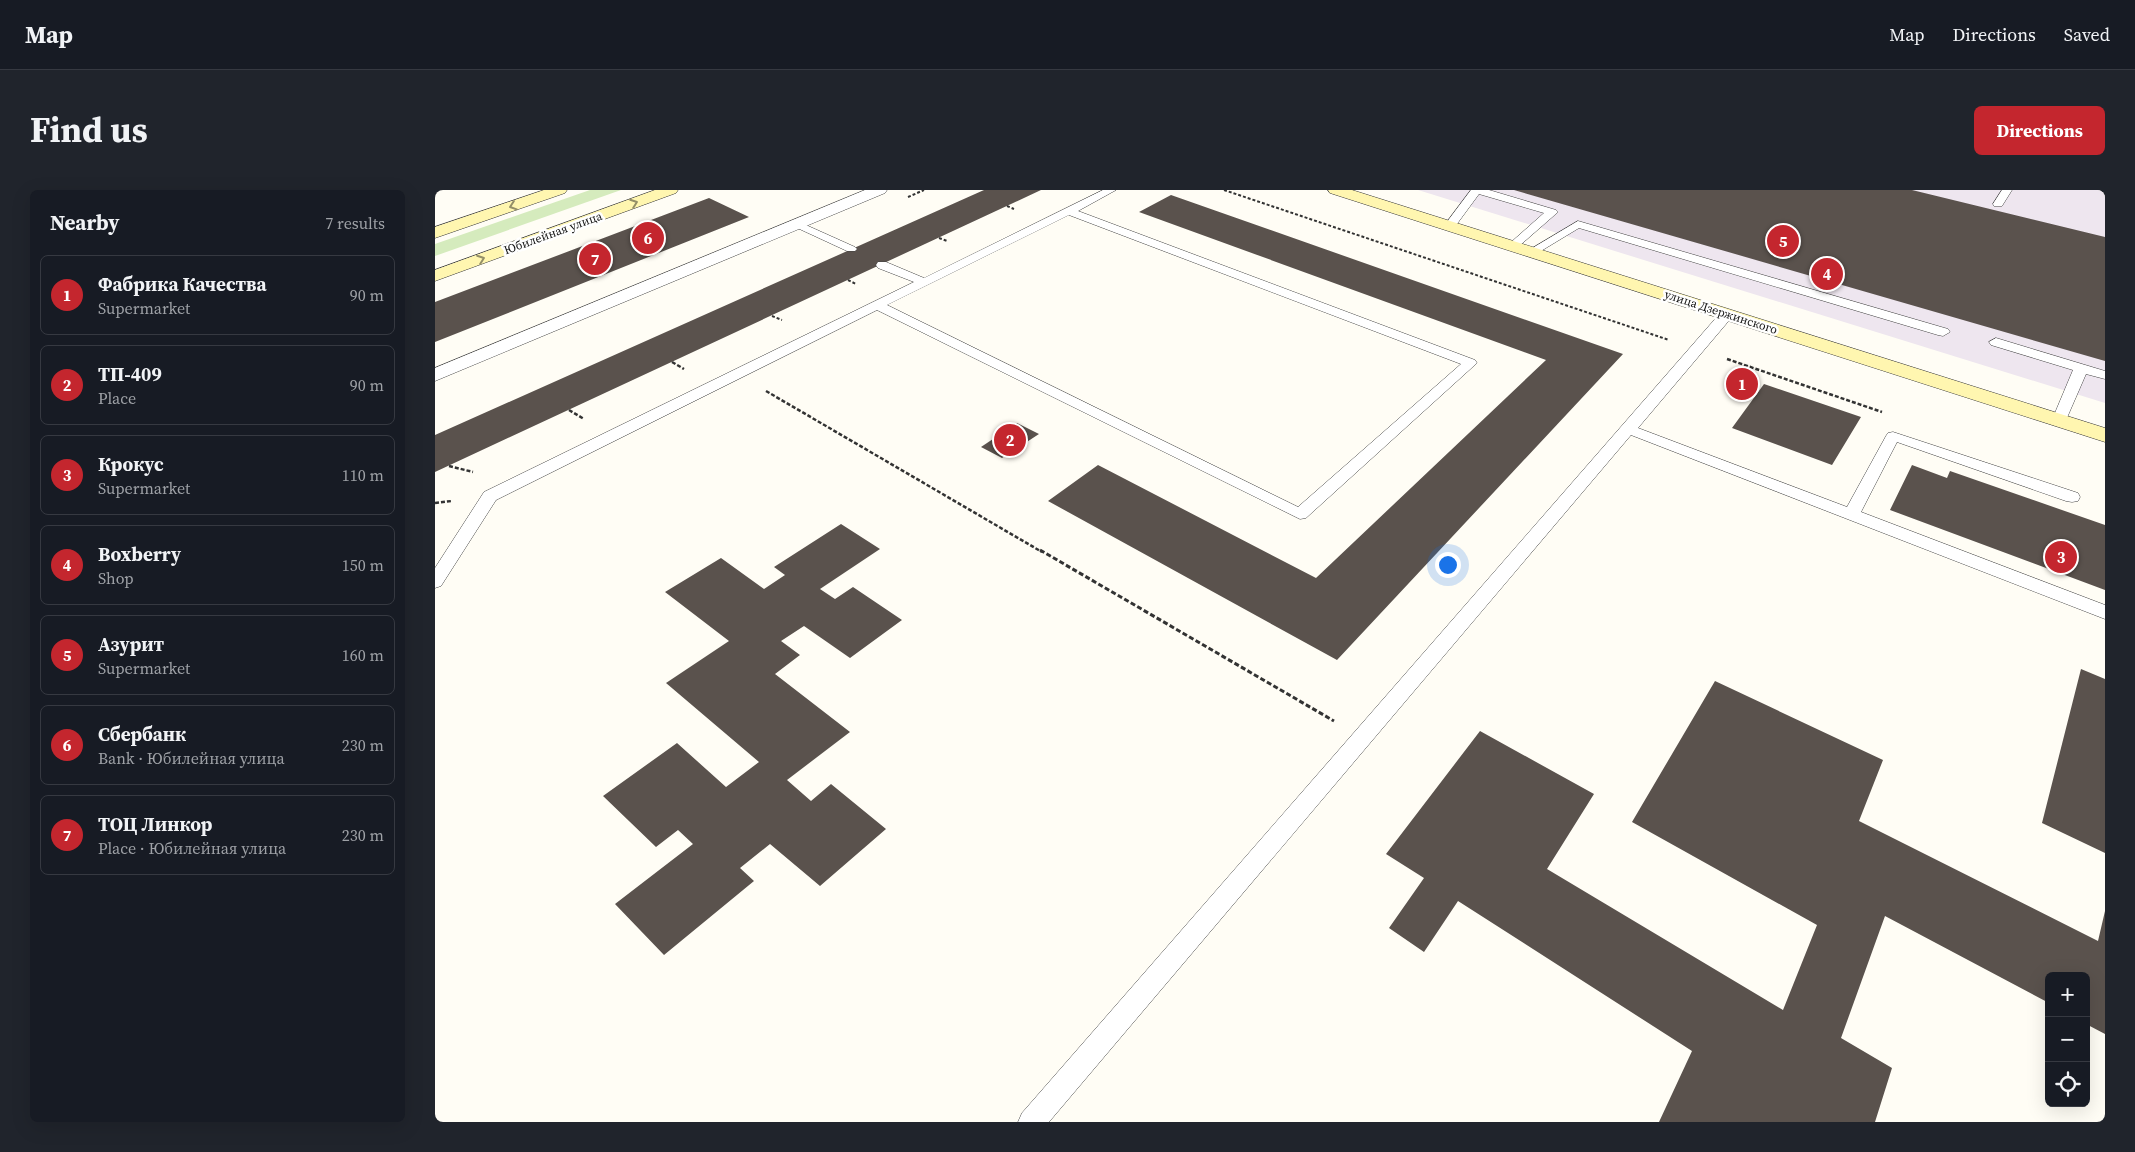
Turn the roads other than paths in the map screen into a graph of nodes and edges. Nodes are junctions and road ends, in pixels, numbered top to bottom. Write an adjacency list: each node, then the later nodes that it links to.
1 (559, 190): 10 (main road, one-way to 10)
2 (670, 190): 19 (main road, Юбилейная улица, one-way to 2)
3 (879, 190): 11 (street)
4 (1111, 190): 9 (lane)
5 (1336, 190): 12 (main road, улица Дзержинского)
6 (1477, 190): 12 (lane); 15 (lane)
7 (2007, 190): 8 (lane)
8 (1998, 204)
9 (1069, 211): 20 (lane); 21 (lane)
10 (469, 222): 13 (street); 14 (main road)
11 (797, 224): 16 (lane); 26 (street)
12 (1450, 226): 15 (main road, улица Дзержинского)
13 (435, 229)
14 (435, 233)
15 (1513, 246): 17 (main road, улица Дзержинского)
16 (851, 249)
17 (1532, 252): 22 (main road, улица Дзержинского); 23 (lane)
18 (882, 264): 20 (lane)
19 (435, 276)
20 (923, 282): 21 (lane)
21 (877, 305): 33 (lane)
22 (1727, 314): 28 (main road, улица Дзержинского); 29 (lane)
23 (1943, 332)
24 (1996, 342): 25 (lane)
25 (2081, 368): 27 (lane); 28 (lane)
26 (435, 375)
27 (2105, 375)
28 (2059, 420): 30 (main road, улица Дзержинского)
29 (1628, 430): 32 (lane); 35 (lane)
30 (2105, 435)
31 (2072, 498): 32 (lane)
32 (1851, 515): 34 (lane)
33 (435, 582)
34 (2105, 612)
35 (1031, 1122)

